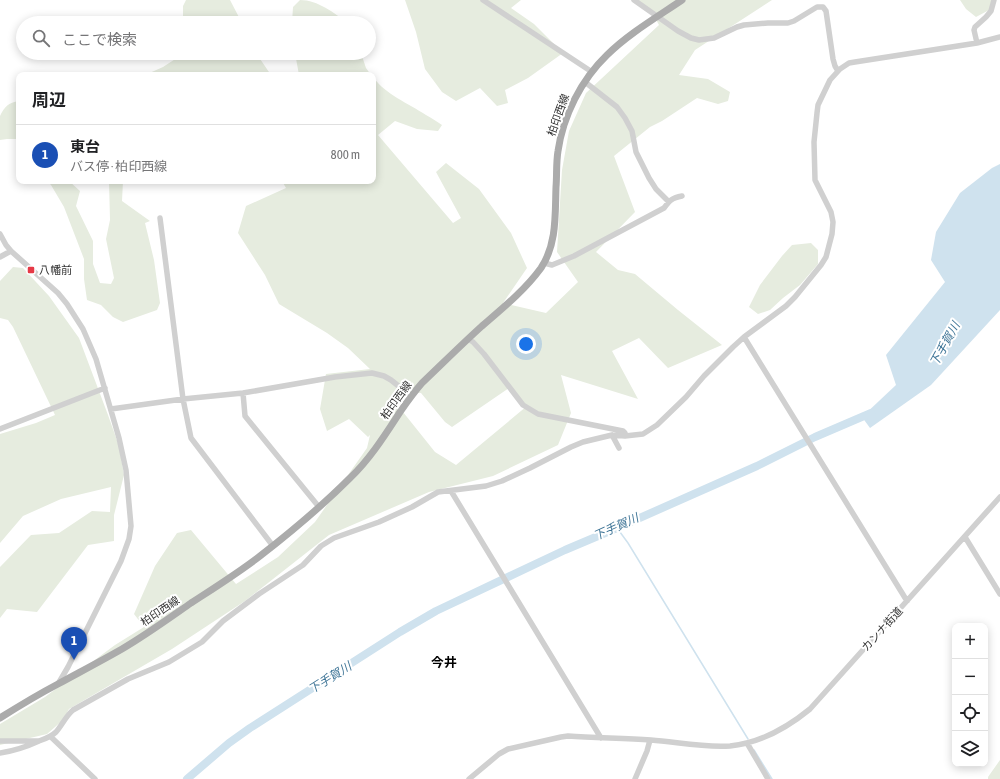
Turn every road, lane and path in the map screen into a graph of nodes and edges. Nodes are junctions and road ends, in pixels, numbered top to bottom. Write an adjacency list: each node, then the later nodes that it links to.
1 (483, 0): 9 (street)
2 (634, 0): 5 (street)
3 (682, 0): 5 (main road, 柏印西線)
4 (994, 0): 7 (street)
5 (658, 17): 8 (street); 9 (main road, 柏印西線)
6 (1000, 37): 7 (street)
7 (977, 43): 8 (street)
8 (838, 71): 18 (street)
9 (592, 72): 10 (main road, 柏印西線)
10 (585, 82): 12 (street); 17 (main road, 柏印西線)
11 (682, 196): 12 (street)
12 (669, 202): 17 (street)
13 (160, 218): 23 (street)
14 (0, 234): 15 (street)
15 (11, 250): 16 (street); 20 (street)
16 (0, 257)
17 (544, 263): 19 (main road, 柏印西線)
18 (744, 337): 27 (street); 35 (street)
19 (468, 339): 22 (main road, 柏印西線); 27 (street)
20 (105, 388): 24 (street); 25 (street)
21 (243, 393): 22 (street); 23 (street); 31 (street)
22 (411, 396): 31 (main road, 柏印西線)
23 (184, 399): 24 (street); 33 (street)
24 (111, 409): 36 (street)
25 (0, 429)
26 (612, 435): 27 (street); 28 (street); 29 (street)
27 (625, 436)
28 (619, 448)
29 (451, 491): 38 (street); 39 (street)
30 (1000, 497): 32 (street, カンナ街道)
31 (319, 507): 33 (main road, 柏印西線)
32 (965, 537): 34 (street); 35 (street, カンナ街道)
33 (273, 546): 36 (main road, 柏印西線)
34 (1000, 594)
35 (907, 601): 43 (street, カンナ街道)
36 (58, 684): 37 (main road, 柏印西線)
37 (0, 718)
38 (51, 736): 42 (street); 45 (street)
39 (601, 738): 40 (street, カンナ街道); 46 (street, カンナ街道)
40 (650, 740): 43 (street, カンナ街道); 47 (street)
41 (0, 741): 42 (street)
42 (40, 741): 44 (street)
43 (748, 742): 48 (street)
44 (0, 753)
45 (95, 779)
46 (469, 779)
47 (635, 779)
48 (768, 779)

